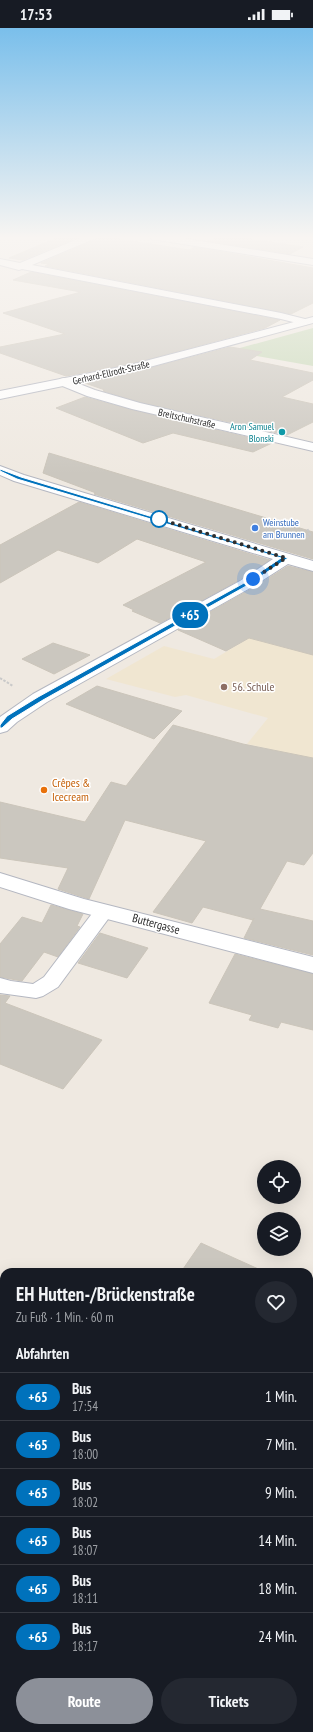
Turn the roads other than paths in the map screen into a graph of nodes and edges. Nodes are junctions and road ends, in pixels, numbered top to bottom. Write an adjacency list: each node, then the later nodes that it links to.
1 (278, 316): 2 (street)
2 (309, 321): 3 (street, Gerhard-Ellrodt-Straße)
3 (64, 382): 4 (street, Gerhard-Ellrodt-Straße); 5 (street, Breitschuhstraße)
4 (0, 395)
5 (313, 447)
6 (0, 470): 7 (street)
7 (286, 558): 8 (street); 9 (street)
8 (313, 566)
9 (0, 726)
10 (0, 880): 11 (street, Buttergasse)
11 (104, 911): 12 (street, Buttergasse); 13 (lane)
12 (313, 965)
13 (0, 985)

